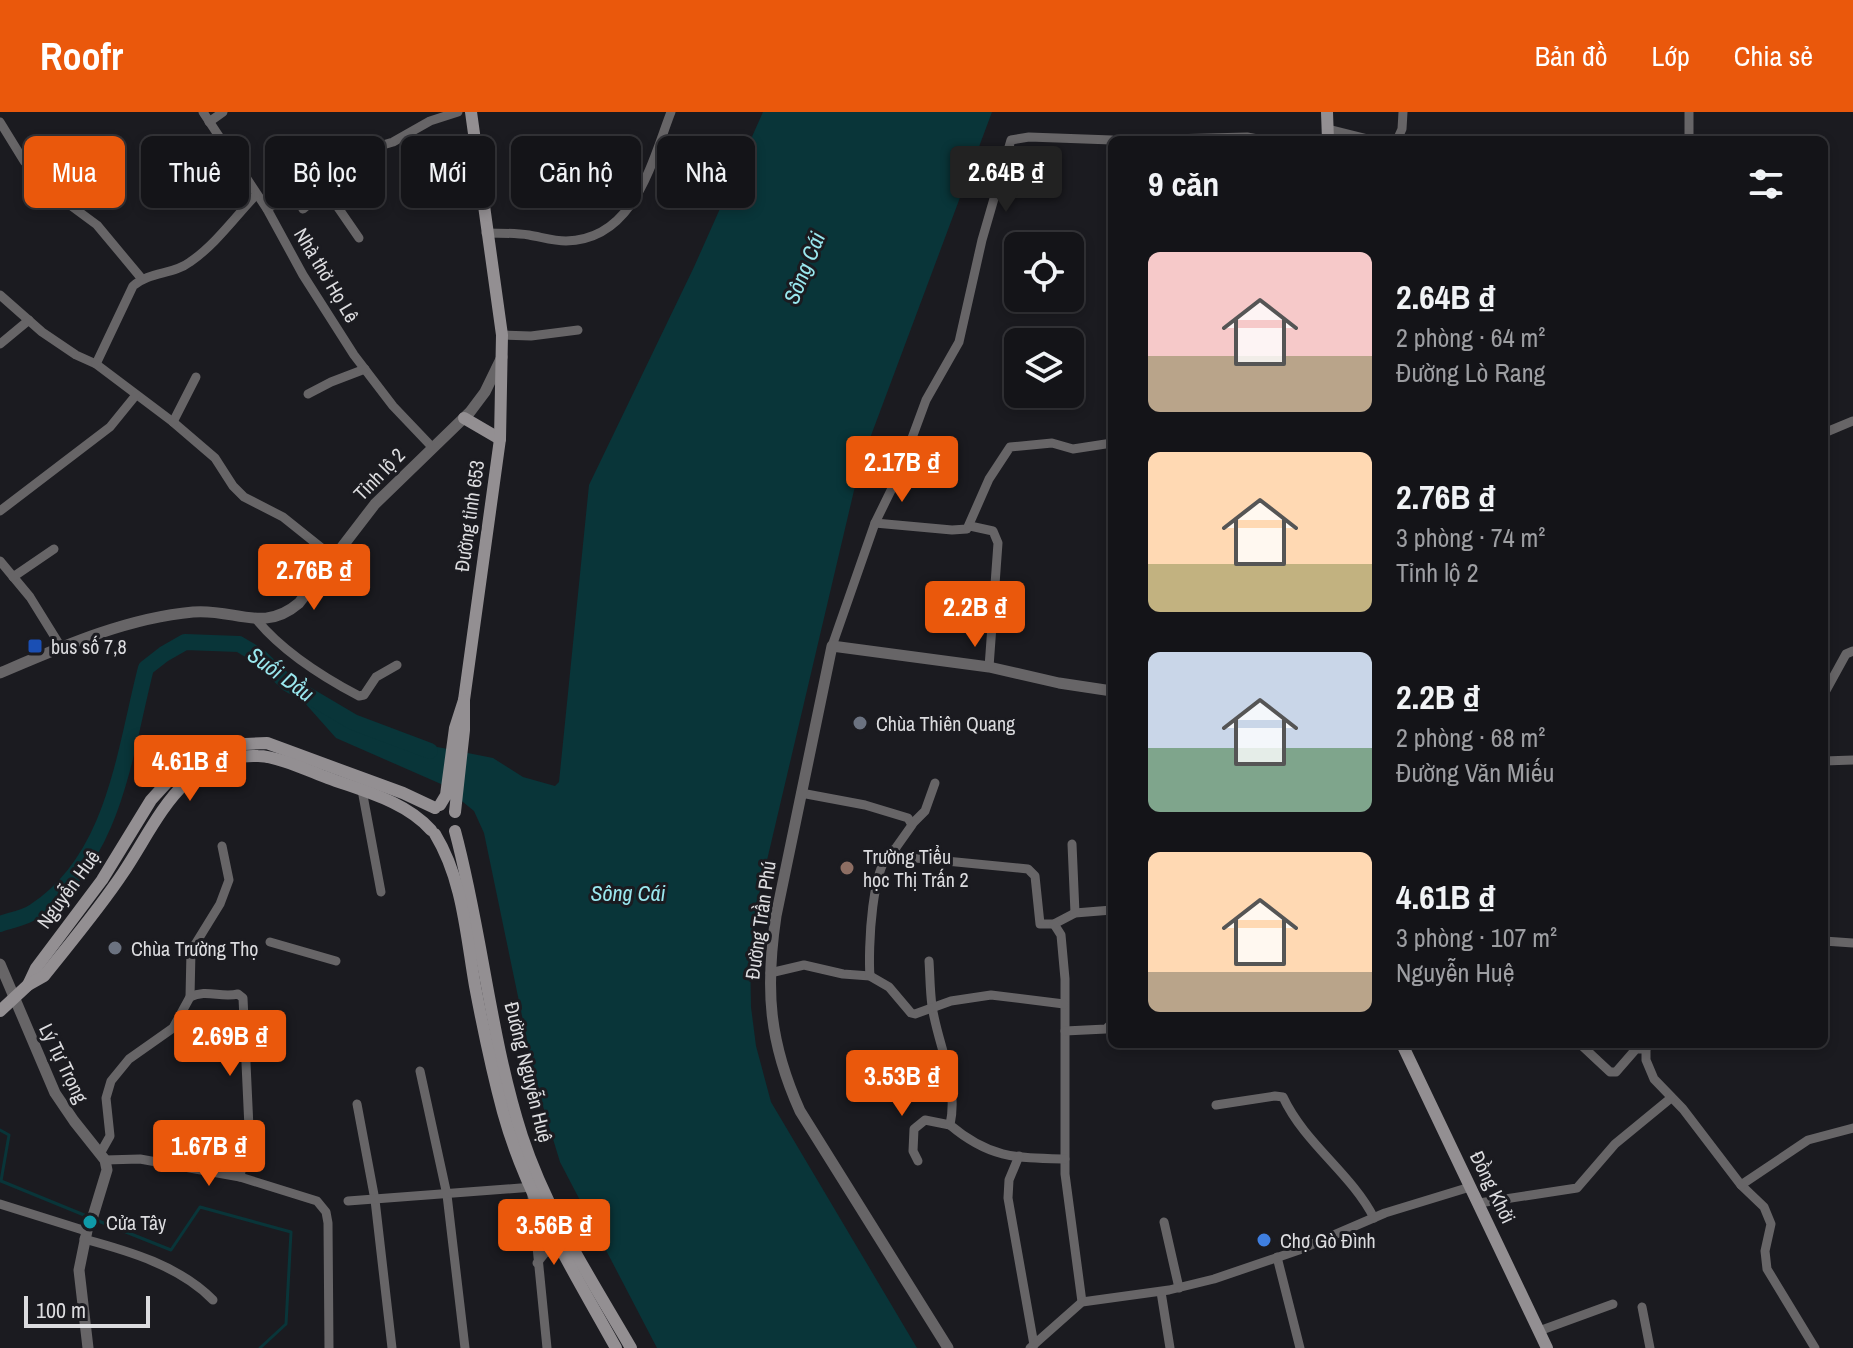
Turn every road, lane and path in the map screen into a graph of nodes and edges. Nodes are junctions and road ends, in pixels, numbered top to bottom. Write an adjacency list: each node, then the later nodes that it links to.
1 (203, 112): 10 (street, Nhà thờ Họ Lê)
2 (223, 112): 10 (street)
3 (458, 112): 15 (street)
4 (471, 112): 19 (main road)
5 (671, 112): 19 (street)
6 (1327, 112): 11 (main road)
7 (1403, 112): 12 (street)
8 (1689, 112): 13 (street)
9 (0, 122): 21 (street)
10 (209, 122): 16 (street, Nhà thờ Họ Lê)
11 (1328, 134)
12 (1399, 136)
13 (1689, 136)
14 (1108, 140): 41 (street)
15 (385, 144)
16 (256, 195): 18 (street, Nhà thờ Họ Lê); 21 (street)
17 (338, 208): 20 (street)
18 (267, 209): 29 (street, Nhà thờ Họ Lê)
19 (486, 233): 25 (main road)
20 (359, 238)
21 (142, 279): 28 (street)
22 (0, 295): 23 (street)
23 (29, 320): 26 (street); 28 (street)
24 (578, 330): 25 (street)
25 (502, 335): 27 (main road, Đường tỉnh 653)
26 (0, 344)
27 (503, 354): 33 (street, Tỉnh lộ 2); 37 (main road, Đường tỉnh 653)
28 (96, 364): 32 (street)
29 (365, 369): 31 (street); 39 (street, Nhà thờ Họ Lê)
30 (196, 377): 35 (street)
31 (308, 394)
32 (136, 395): 35 (street); 40 (street)
33 (464, 418): 37 (main road); 39 (street, Tỉnh lộ 2)
34 (1853, 421): 36 (street)
35 (173, 422): 44 (street)
36 (1828, 431)
37 (500, 439): 61 (main road, Đường tỉnh 653)
38 (1108, 444): 42 (street)
39 (433, 448): 44 (street, Tỉnh lộ 2)
40 (0, 511)
41 (875, 523): 42 (street); 48 (street)
42 (970, 526): 52 (street)
43 (54, 549): 46 (street)
44 (333, 557): 47 (street, Tỉnh lộ 2)
45 (0, 561): 46 (street)
46 (13, 577): 49 (street)
47 (256, 619): 49 (street, Tỉnh lộ 2); 51 (street)
48 (832, 646): 52 (street); 62 (street, Đường Trần Phú)
49 (61, 647): 53 (street, Tỉnh lộ 2)
50 (1853, 651): 54 (street)
51 (397, 665)
52 (989, 667): 55 (street)
53 (0, 673)
54 (1828, 687)
55 (1108, 690)
56 (1853, 760): 57 (street)
57 (1828, 761)
58 (315, 766): 60 (main road, Nguyễn Huệ); 63 (main road, Nguyễn Huệ); 85 (main road, Nguyễn Huệ)
59 (935, 783): 65 (street)
60 (362, 790): 67 (main road, Nguyễn Huệ); 71 (street)
61 (452, 790): 63 (main road, Đường tỉnh 653); 64 (main road, Đường tỉnh 653)
62 (801, 793): 65 (street); 81 (street, Đường Trần Phú)
63 (438, 807): 64 (main road); 67 (main road)
64 (455, 812): 66 (main road)
65 (913, 823): 70 (street)
66 (455, 831): 67 (main road); 83 (main road, Đường Nguyễn Huệ)
67 (433, 832): 83 (main road, Đường Nguyễn Huệ)
68 (1072, 844): 73 (street)
69 (222, 846): 84 (street)
70 (895, 849): 74 (street); 82 (street)
71 (381, 892)
72 (1108, 910): 73 (street)
73 (1075, 913): 74 (street)
74 (1054, 924): 86 (street)
75 (1828, 941): 77 (street)
76 (270, 942): 78 (street)
77 (1853, 943)
78 (336, 961)
79 (929, 961): 87 (street)
80 (0, 964): 85 (street, Lý Tự Trọng)
81 (770, 973): 82 (street); 135 (street, Đường Trần Phú)
82 (870, 976): 87 (street)
83 (482, 989): 107 (main road, Đường Nguyễn Huệ)
84 (190, 997): 101 (street); 105 (street)
85 (15, 1000): 88 (main road, Nguyễn Huệ); 101 (street, Lý Tự Trọng)
86 (1064, 1004): 87 (street); 90 (street)
87 (932, 1007): 99 (street)
88 (0, 1011)
89 (1108, 1027): 90 (street)
90 (1065, 1031): 103 (street)
91 (1404, 1048): 108 (main road, Đồng Khởi)
92 (1584, 1048): 93 (street)
93 (1639, 1048)
94 (1646, 1048): 96 (street)
95 (420, 1071): 109 (street)
96 (1671, 1098): 106 (street); 112 (street)
97 (357, 1104): 110 (street)
98 (1216, 1105): 114 (street)
99 (950, 1125): 102 (street); 104 (street)
100 (1853, 1128): 106 (street)
101 (103, 1156): 105 (street); 116 (street)
102 (1019, 1156): 103 (street); 127 (street)
103 (1065, 1159): 123 (street)
104 (918, 1161)
105 (240, 1177): 129 (street)
106 (1741, 1185): 140 (street)
107 (535, 1186): 109 (street); 117 (main road, Đường Nguyễn Huệ); 119 (street); 134 (main road, Đường Nguyễn Huệ)
108 (1470, 1187): 112 (main road, Đồng Khởi); 114 (street)
109 (447, 1195): 110 (street); 131 (street)
110 (375, 1200): 111 (street); 130 (street)
111 (348, 1201)
112 (1479, 1203): 126 (main road, Đồng Khởi)
113 (0, 1204): 116 (street)
114 (1374, 1218): 118 (street)
115 (1164, 1222): 120 (street)
116 (88, 1228): 122 (street); 128 (street)
117 (563, 1254): 119 (street); 133 (main road, Đường Nguyễn Huệ)
118 (1277, 1257): 120 (street); 137 (street)
119 (537, 1263): 132 (street)
120 (1179, 1288): 121 (street)
121 (1161, 1292): 123 (street); 136 (street)
122 (213, 1300)
123 (1082, 1302): 127 (street)
124 (1613, 1304): 126 (street)
125 (1642, 1307): 139 (street)
126 (1539, 1331): 138 (main road, Đồng Khởi)
127 (1032, 1346)
128 (88, 1348)
129 (329, 1348)
130 (392, 1348)
131 (465, 1348)
132 (547, 1348)
133 (616, 1348)
134 (631, 1348)
135 (948, 1348)
136 (1170, 1348)
137 (1300, 1348)
138 (1547, 1348)
139 (1649, 1348)
140 (1815, 1348)

